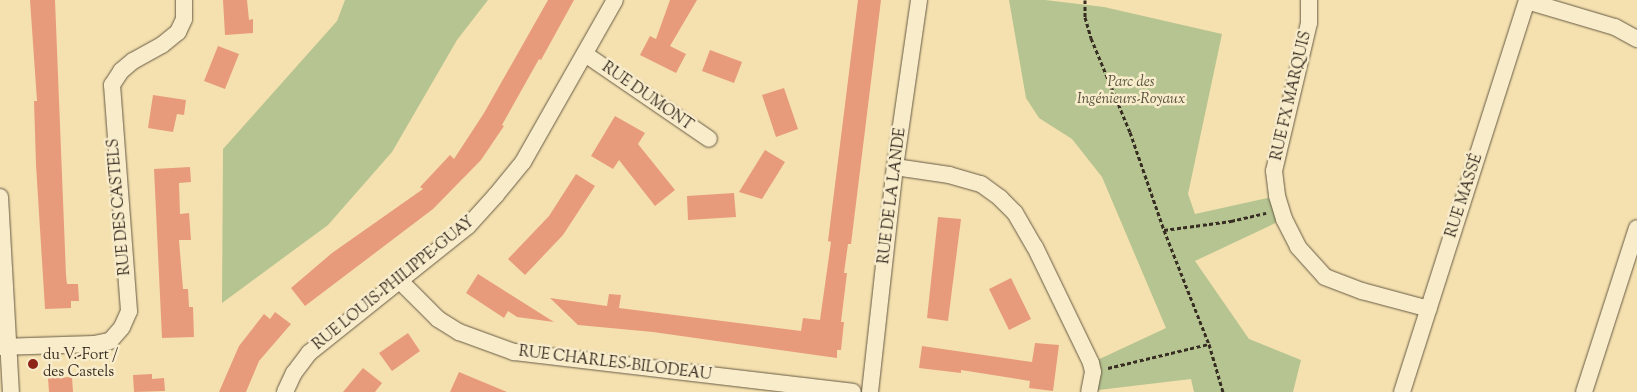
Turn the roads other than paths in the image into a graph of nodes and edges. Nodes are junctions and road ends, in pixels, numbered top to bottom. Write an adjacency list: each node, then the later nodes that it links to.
1 (184, 0): 14 (street, RUE DES CASTELS)
2 (615, 0): 7 (street, RUE LOUIS-PHILIPPE-GUAY)
3 (919, 0): 9 (street, RUE DE LA LANDE)
4 (1308, 0): 13 (street, RUE FX MARQUIS)
5 (1527, 1): 6 (street); 13 (street, RUE MASSÉ)
6 (1637, 40)
7 (585, 54): 8 (street, RUE DUMONT); 12 (street, RUE LOUIS-PHILIPPE-GUAY)
8 (709, 139)
9 (895, 167): 18 (street, RUE DE LA LANDE); 19 (street)
10 (0, 197): 14 (street)
11 (1637, 228): 21 (street)
12 (400, 281): 16 (street, RUE LOUIS-PHILIPPE-GUAY); 17 (street, RUE CHARLES-BILODEAU)
13 (1430, 309): 20 (street, RUE MASSÉ)
14 (4, 347): 15 (street)
15 (11, 392)
16 (285, 392)
17 (853, 392)
18 (870, 392)
19 (1089, 392)
20 (1402, 392)
21 (1584, 392)

